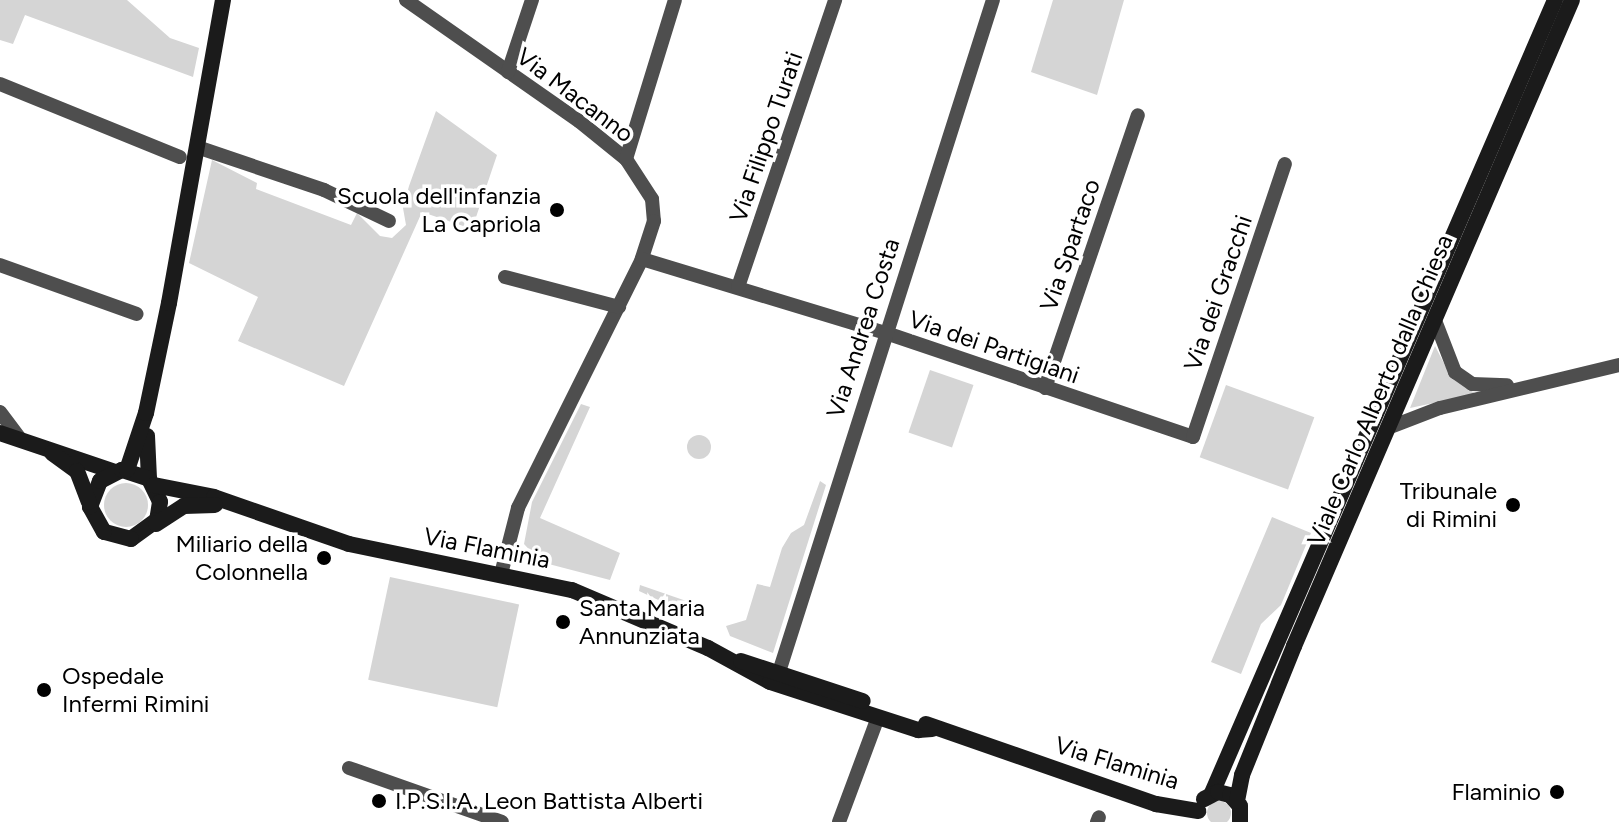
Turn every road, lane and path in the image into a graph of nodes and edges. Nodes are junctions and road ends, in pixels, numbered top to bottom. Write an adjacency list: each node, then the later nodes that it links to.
1 (223, 0): 13 (street)
2 (406, 0): 10 (street, Via Macanno)
3 (532, 0): 10 (street)
4 (675, 0): 15 (street)
5 (835, 0): 21 (street, Via Filippo Turati)
6 (993, 0): 25 (street, Via Andrea Costa)
7 (1555, 0): 9 (street, Viale Carlo Alberto dalla Chiesa)
8 (1572, 0): 9 (street, Viale Carlo Alberto dalla Chiesa)
9 (1545, 44): 24 (street, Viale Carlo Alberto dalla Chiesa); 47 (street, Viale Carlo Alberto dalla Chiesa)
10 (508, 72): 15 (street, Via Macanno)
11 (0, 84): 14 (street)
12 (1138, 115): 28 (street, Via Spartaco)
13 (197, 147): 17 (street); 30 (street)
14 (180, 157)
15 (626, 159): 18 (street, Via Macanno)
16 (1285, 164): 33 (street, Via dei Gracchi)
17 (389, 221)
18 (642, 259): 21 (street, Via dei Partigiani); 22 (street, Via Macanno)
19 (0, 265): 23 (street)
20 (505, 277): 22 (street)
21 (738, 287): 25 (street, Via dei Partigiani)
22 (619, 307): 41 (street, Via Macanno)
23 (137, 314)
24 (1436, 323): 27 (street); 31 (street, Viale Carlo Alberto dalla Chiesa)
25 (886, 333): 28 (street, Via dei Partigiani); 43 (street, Via Andrea Costa)
26 (1619, 365): 27 (street)
27 (1535, 384): 31 (street)
28 (1045, 388): 33 (street, Via dei Partigiani)
29 (0, 412): 34 (street)
30 (146, 413): 36 (street); 37 (street)
31 (1393, 426): 48 (street, Viale Carlo Alberto dalla Chiesa)
32 (0, 433): 34 (street)
33 (1193, 437)
34 (20, 439): 35 (street)
35 (40, 447): 36 (street); 38 (street)
36 (121, 471): 37 (street); 38 (street)
37 (152, 482): 39 (street, Via Flaminia); 40 (street)
38 (90, 507): 40 (street)
39 (234, 507): 40 (street, Via Flaminia); 41 (street, Via Flaminia)
40 (152, 527)
41 (501, 574): 42 (street, Via Flaminia)
42 (723, 656): 43 (street, Via Flaminia); 44 (street, Via Flaminia)
43 (779, 672): 45 (street, Via Flaminia)
44 (878, 717): 45 (street, Via Flaminia); 51 (street)
45 (932, 729): 49 (street, Via Flaminia)
46 (349, 768): 50 (street)
47 (1212, 793): 48 (street); 49 (street, Viale Carlo Alberto dalla Chiesa)
48 (1237, 801): 52 (street)
49 (1198, 817)
50 (502, 822)
51 (839, 822)
52 (1240, 822)

